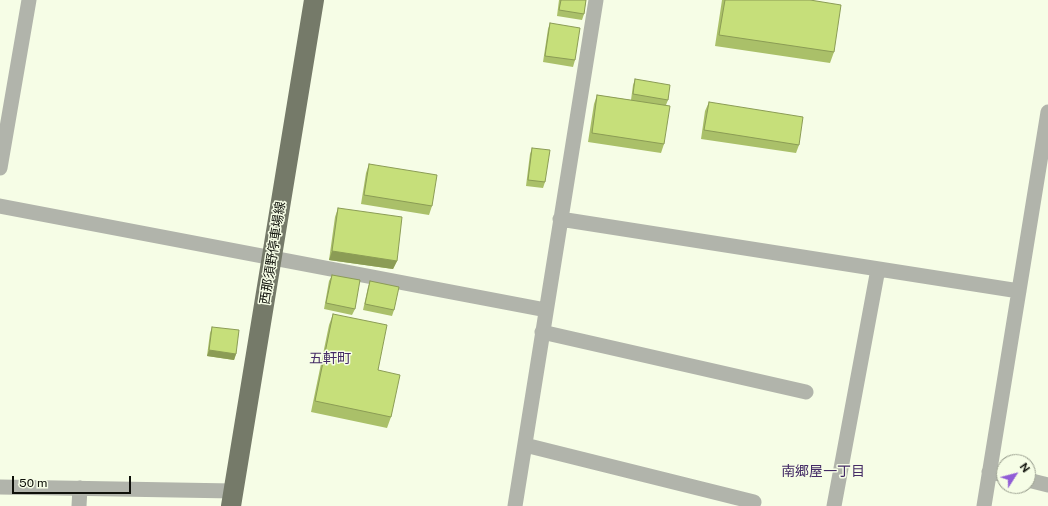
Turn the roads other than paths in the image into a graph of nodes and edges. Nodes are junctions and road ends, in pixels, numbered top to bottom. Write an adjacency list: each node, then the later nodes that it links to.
1 (29, 0): 5 (street)
2 (314, 0): 8 (main road, 西那須野停車場線)
3 (596, 0): 7 (street)
4 (1048, 112): 10 (street)
5 (0, 168)
6 (0, 206): 8 (street)
7 (560, 219): 9 (street); 11 (street)
8 (272, 257): 11 (street); 21 (main road, 西那須野停車場線)
9 (878, 269): 10 (street); 25 (street)
10 (1019, 291): 15 (street)
11 (546, 310): 12 (street)
12 (542, 332): 13 (street); 14 (street)
13 (806, 392)
14 (525, 445): 22 (street); 24 (street)
15 (989, 472): 16 (street); 26 (street)
16 (996, 473)
17 (1036, 482): 18 (street)
18 (1048, 485)
19 (0, 487): 20 (street)
20 (80, 488): 21 (street); 23 (street)
21 (232, 498)
22 (754, 502)
23 (79, 506)
24 (515, 506)
25 (834, 506)
26 (984, 506)

